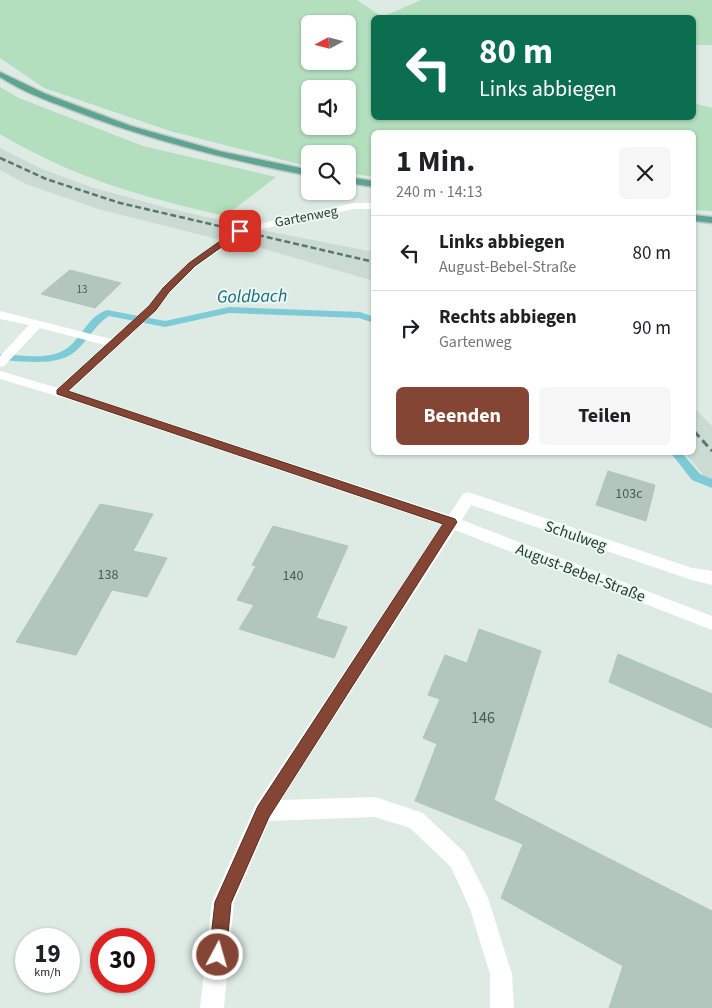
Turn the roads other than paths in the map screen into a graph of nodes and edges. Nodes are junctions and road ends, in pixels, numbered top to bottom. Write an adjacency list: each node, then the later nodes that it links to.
1 (0, 74): 2 (main road)
2 (301, 171)
3 (356, 181): 4 (main road)
4 (371, 184)
5 (371, 206): 10 (street, Gartenweg)
6 (696, 218): 7 (main road)
7 (712, 220)
8 (0, 315): 9 (street)
9 (37, 324): 10 (street); 11 (street)
10 (114, 344): 13 (street, Gartenweg)
11 (0, 363)
12 (0, 375): 13 (street, August-Bebel-Straße)
13 (61, 392): 14 (street, August-Bebel-Straße)
14 (451, 522): 15 (street, Schulweg); 16 (street, August-Bebel-Straße); 17 (street)
15 (712, 578)
16 (712, 622)
17 (263, 811): 18 (street); 19 (street)
18 (212, 1008)
19 (502, 1008)

